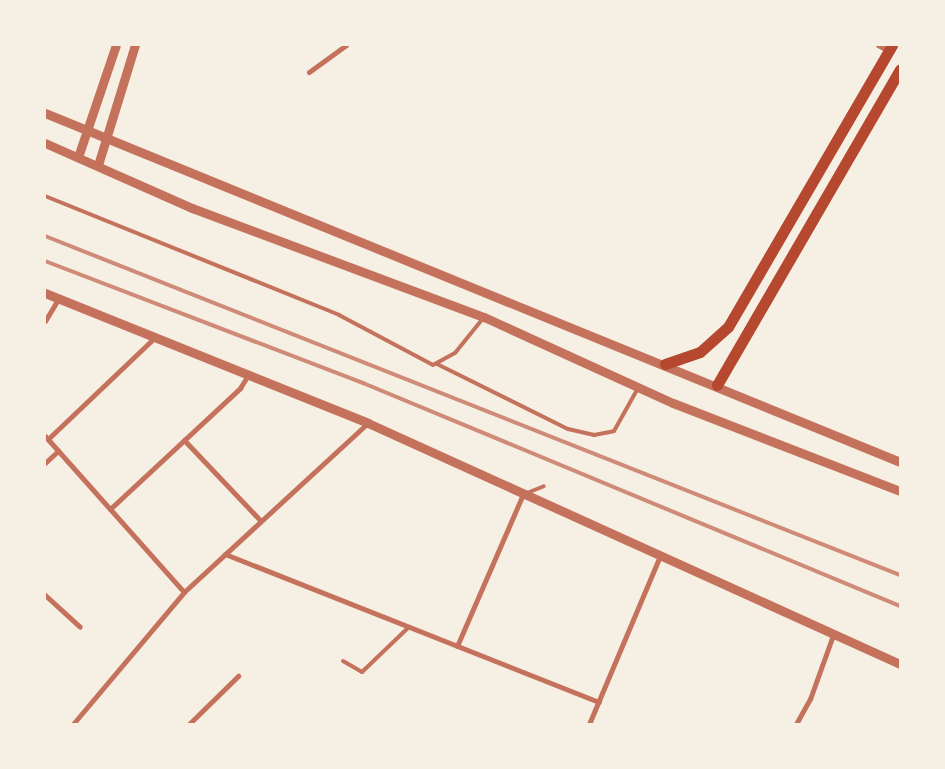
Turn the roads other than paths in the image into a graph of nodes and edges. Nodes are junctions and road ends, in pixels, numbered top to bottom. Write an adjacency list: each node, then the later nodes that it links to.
1 (116, 45): 9 (street)
2 (135, 45): 10 (street)
3 (346, 45): 7 (street)
4 (878, 45): 5 (street)
5 (891, 48): 21 (main road)
6 (900, 68): 23 (main road)
7 (309, 72)
8 (45, 113): 9 (street)
9 (88, 130): 10 (street); 12 (street)
10 (109, 138): 13 (street); 21 (street)
11 (45, 143): 12 (street)
12 (78, 157): 13 (street)
13 (98, 165): 17 (street)
14 (45, 196): 20 (lane)
15 (45, 293): 16 (street)
16 (60, 298): 18 (street); 19 (street)
17 (484, 317): 20 (lane); 24 (street)
18 (45, 321)
19 (155, 337): 22 (street); 26 (street)
20 (437, 364): 24 (lane)
21 (665, 364): 23 (street)
22 (248, 375): 25 (street); 27 (street)
23 (717, 385): 29 (street)
24 (638, 388): 32 (street)
25 (368, 423): 33 (street); 35 (street)
26 (46, 437): 28 (street)
27 (184, 440): 34 (street); 35 (street)
28 (58, 451): 30 (street); 34 (street)
29 (900, 462)
30 (45, 463)
31 (544, 486): 33 (lane)
32 (900, 491)
33 (522, 494): 37 (street); 43 (street)
34 (110, 510): 38 (street)
35 (260, 520): 36 (street)
36 (225, 554): 38 (street); 41 (street)
37 (660, 556): 42 (street); 47 (street)
38 (184, 592): 48 (street)
39 (45, 596): 40 (street)
40 (80, 627)
41 (409, 627): 43 (street); 44 (lane)
42 (833, 635): 45 (street); 51 (street)
43 (457, 646): 47 (street)
44 (343, 661)
45 (900, 664)
46 (238, 676): 49 (street)
47 (599, 702): 50 (street)
48 (72, 724)
49 (189, 724)
50 (589, 724)
51 (796, 724)

